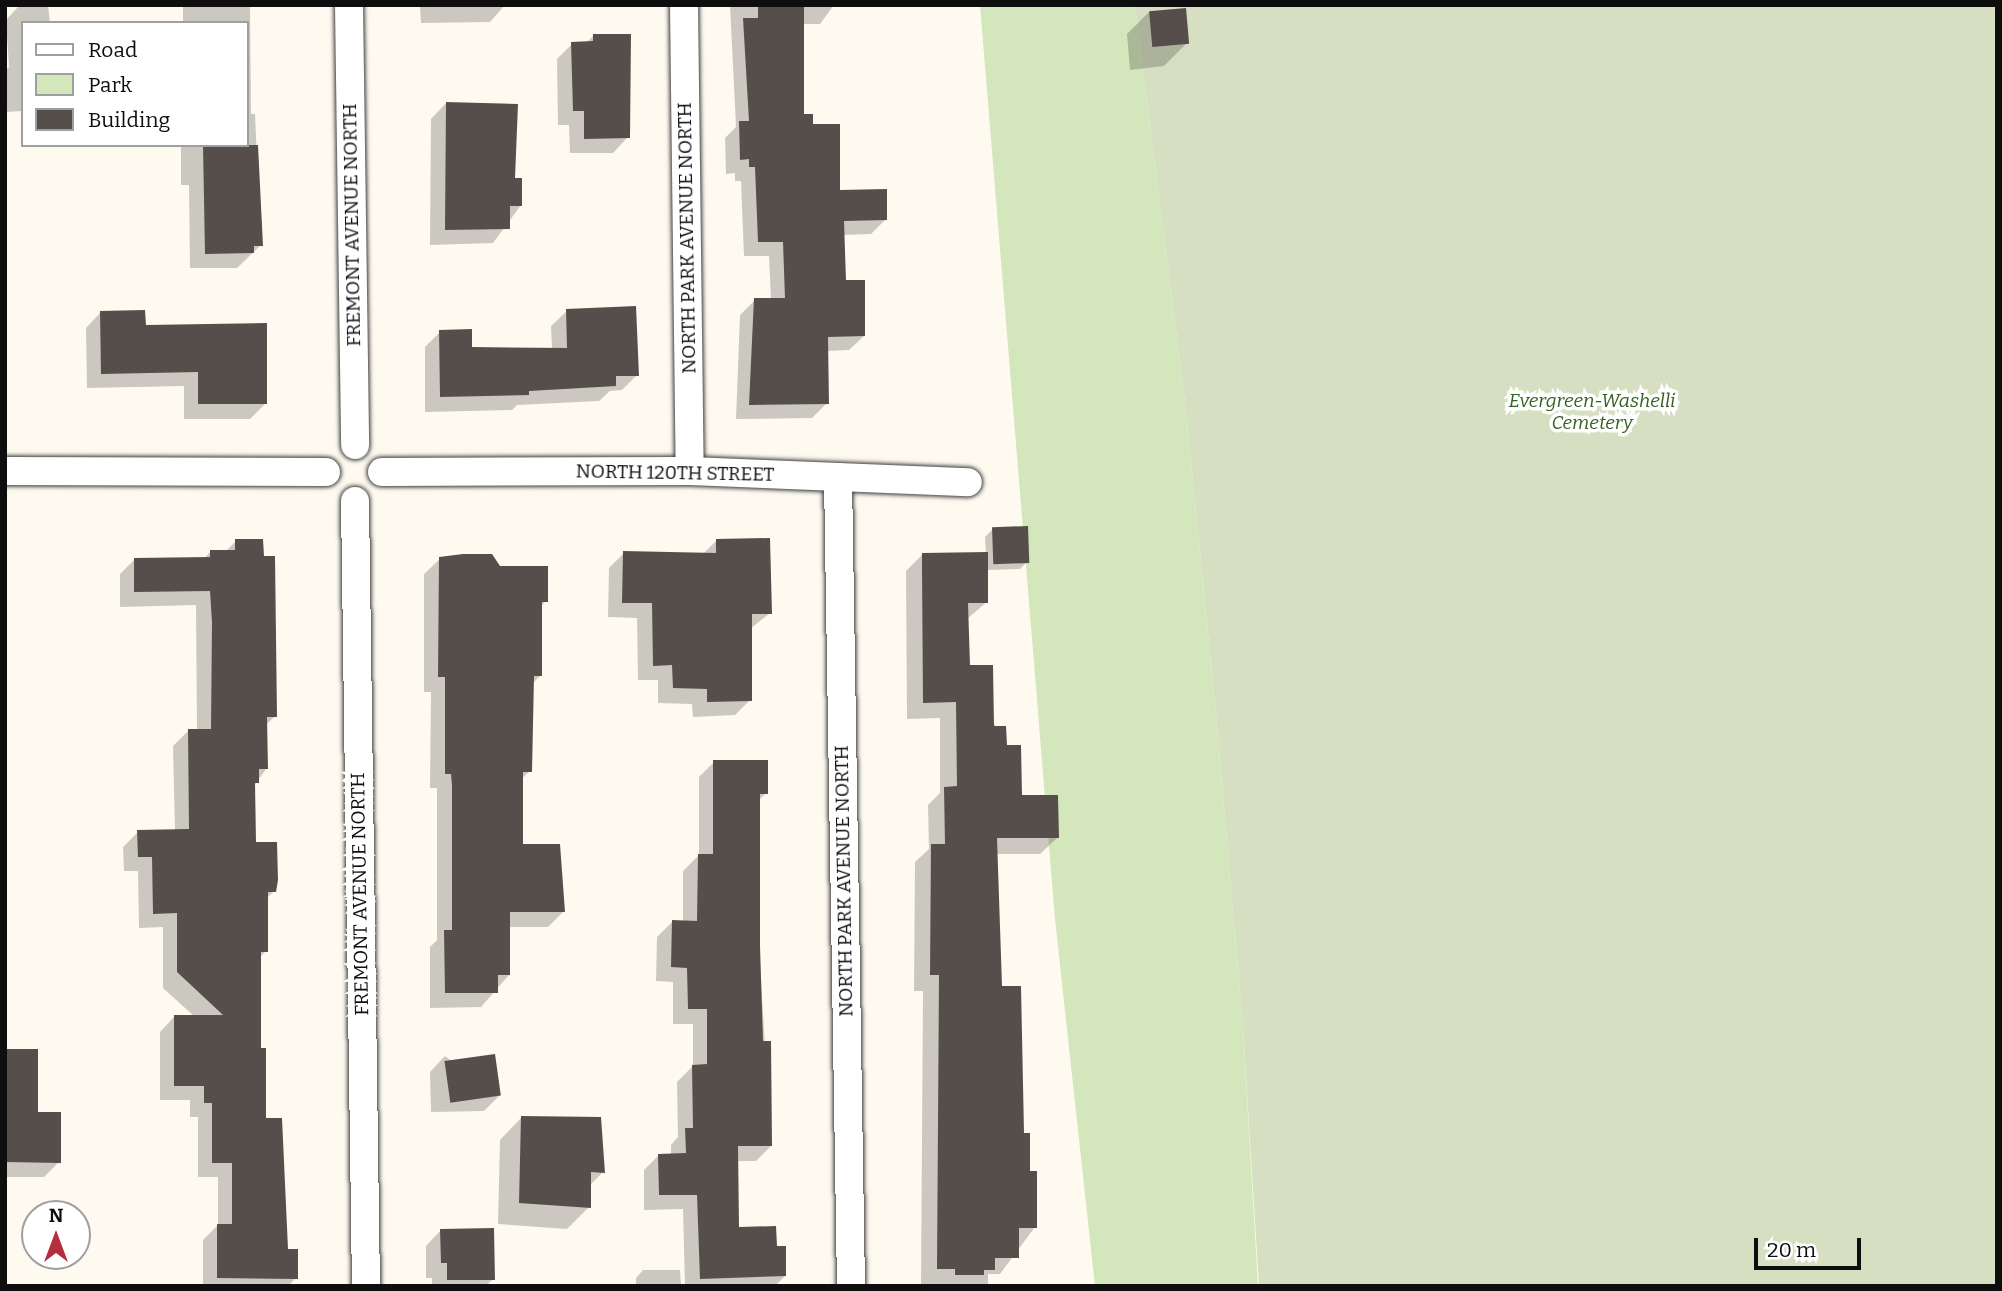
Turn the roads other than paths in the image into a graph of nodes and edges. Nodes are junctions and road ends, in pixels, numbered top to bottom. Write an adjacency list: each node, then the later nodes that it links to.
1 (349, 5): 3 (street, FREMONT AVENUE NORTH)
2 (684, 5): 5 (street, NORTH PARK AVENUE NORTH)
3 (355, 445): 6 (street); 7 (street)
4 (5, 471): 6 (street)
5 (690, 471): 7 (street, NORTH 120TH STREET); 8 (street, NORTH 120TH STREET)
6 (326, 472): 10 (street)
7 (383, 472): 10 (street)
8 (838, 477): 9 (street, NORTH 120TH STREET); 12 (street, NORTH PARK AVENUE NORTH)
9 (968, 482)
10 (355, 501): 11 (street, FREMONT AVENUE NORTH)
11 (366, 1286)
12 (851, 1286)

